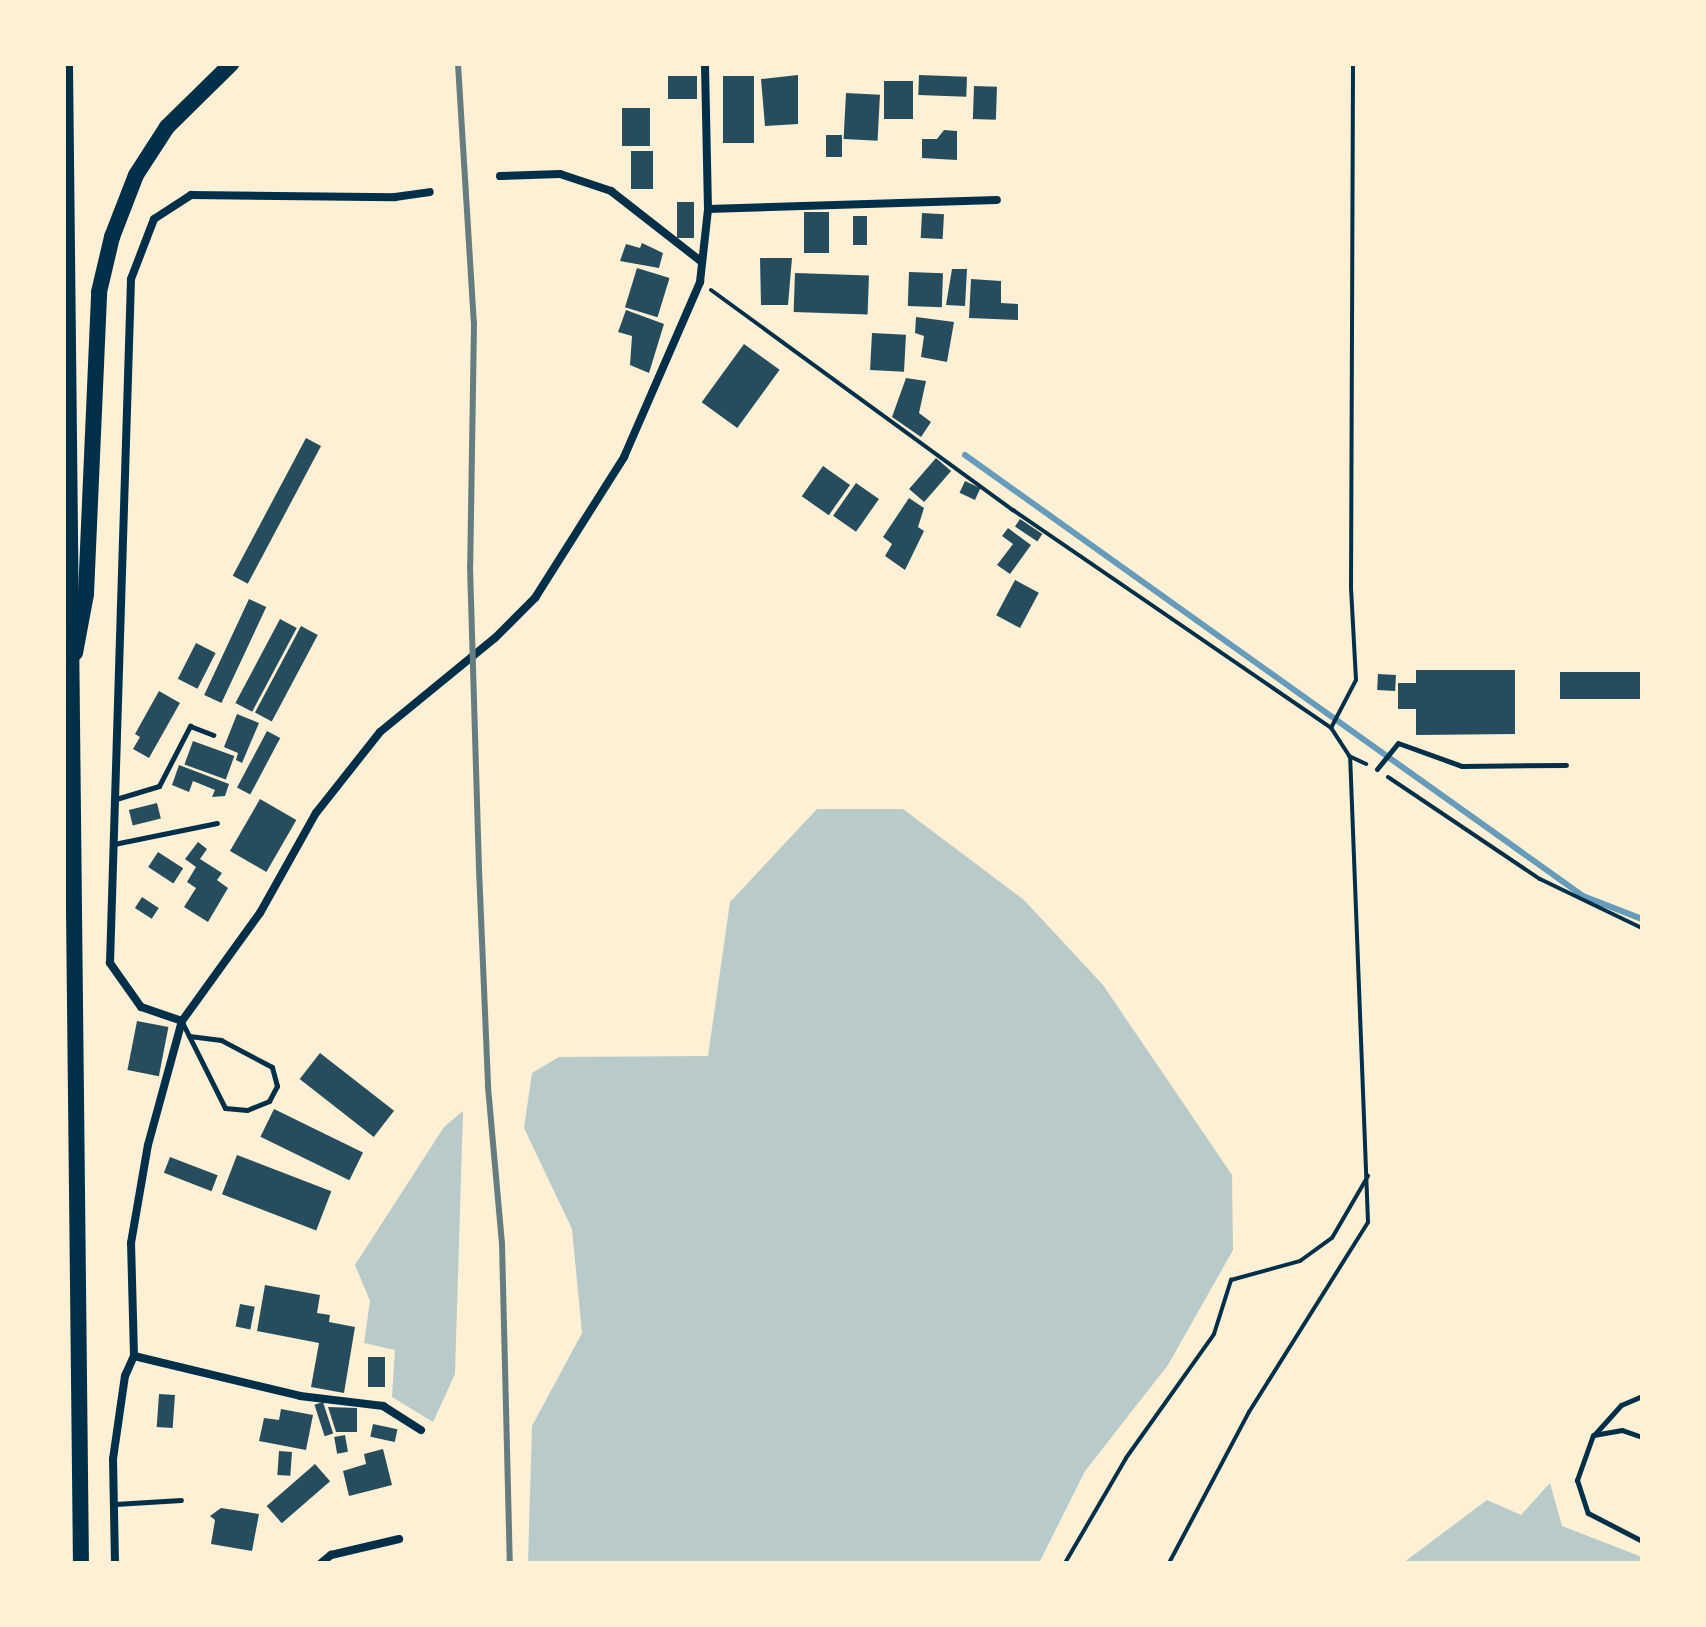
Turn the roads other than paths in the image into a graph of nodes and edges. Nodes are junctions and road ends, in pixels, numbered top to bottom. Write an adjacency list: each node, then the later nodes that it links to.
1 (65, 64): 9 (highway)
2 (231, 64): 9 (highway)
3 (705, 64): 7 (street)
4 (500, 176): 8 (street)
5 (430, 192): 13 (street)
6 (997, 200): 7 (street)
7 (708, 209): 8 (street)
8 (702, 262): 16 (street)
9 (68, 690): 27 (highway)
10 (213, 735): 13 (lane)
11 (1566, 765): 12 (lane)
12 (1377, 769)
13 (116, 799): 15 (street)
14 (217, 823): 15 (lane)
15 (114, 844): 16 (street)
16 (182, 1021): 17 (lane); 18 (street)
17 (189, 1036): 17 (lane)
18 (134, 1356): 20 (street); 24 (street)
19 (1642, 1396): 21 (lane)
20 (421, 1430)
21 (1593, 1435): 22 (lane); 26 (lane)
22 (1642, 1437)
23 (181, 1500): 24 (lane)
24 (114, 1504): 28 (street)
25 (399, 1539): 29 (street)
26 (1642, 1541)
27 (81, 1563)
28 (115, 1563)
29 (321, 1563)

